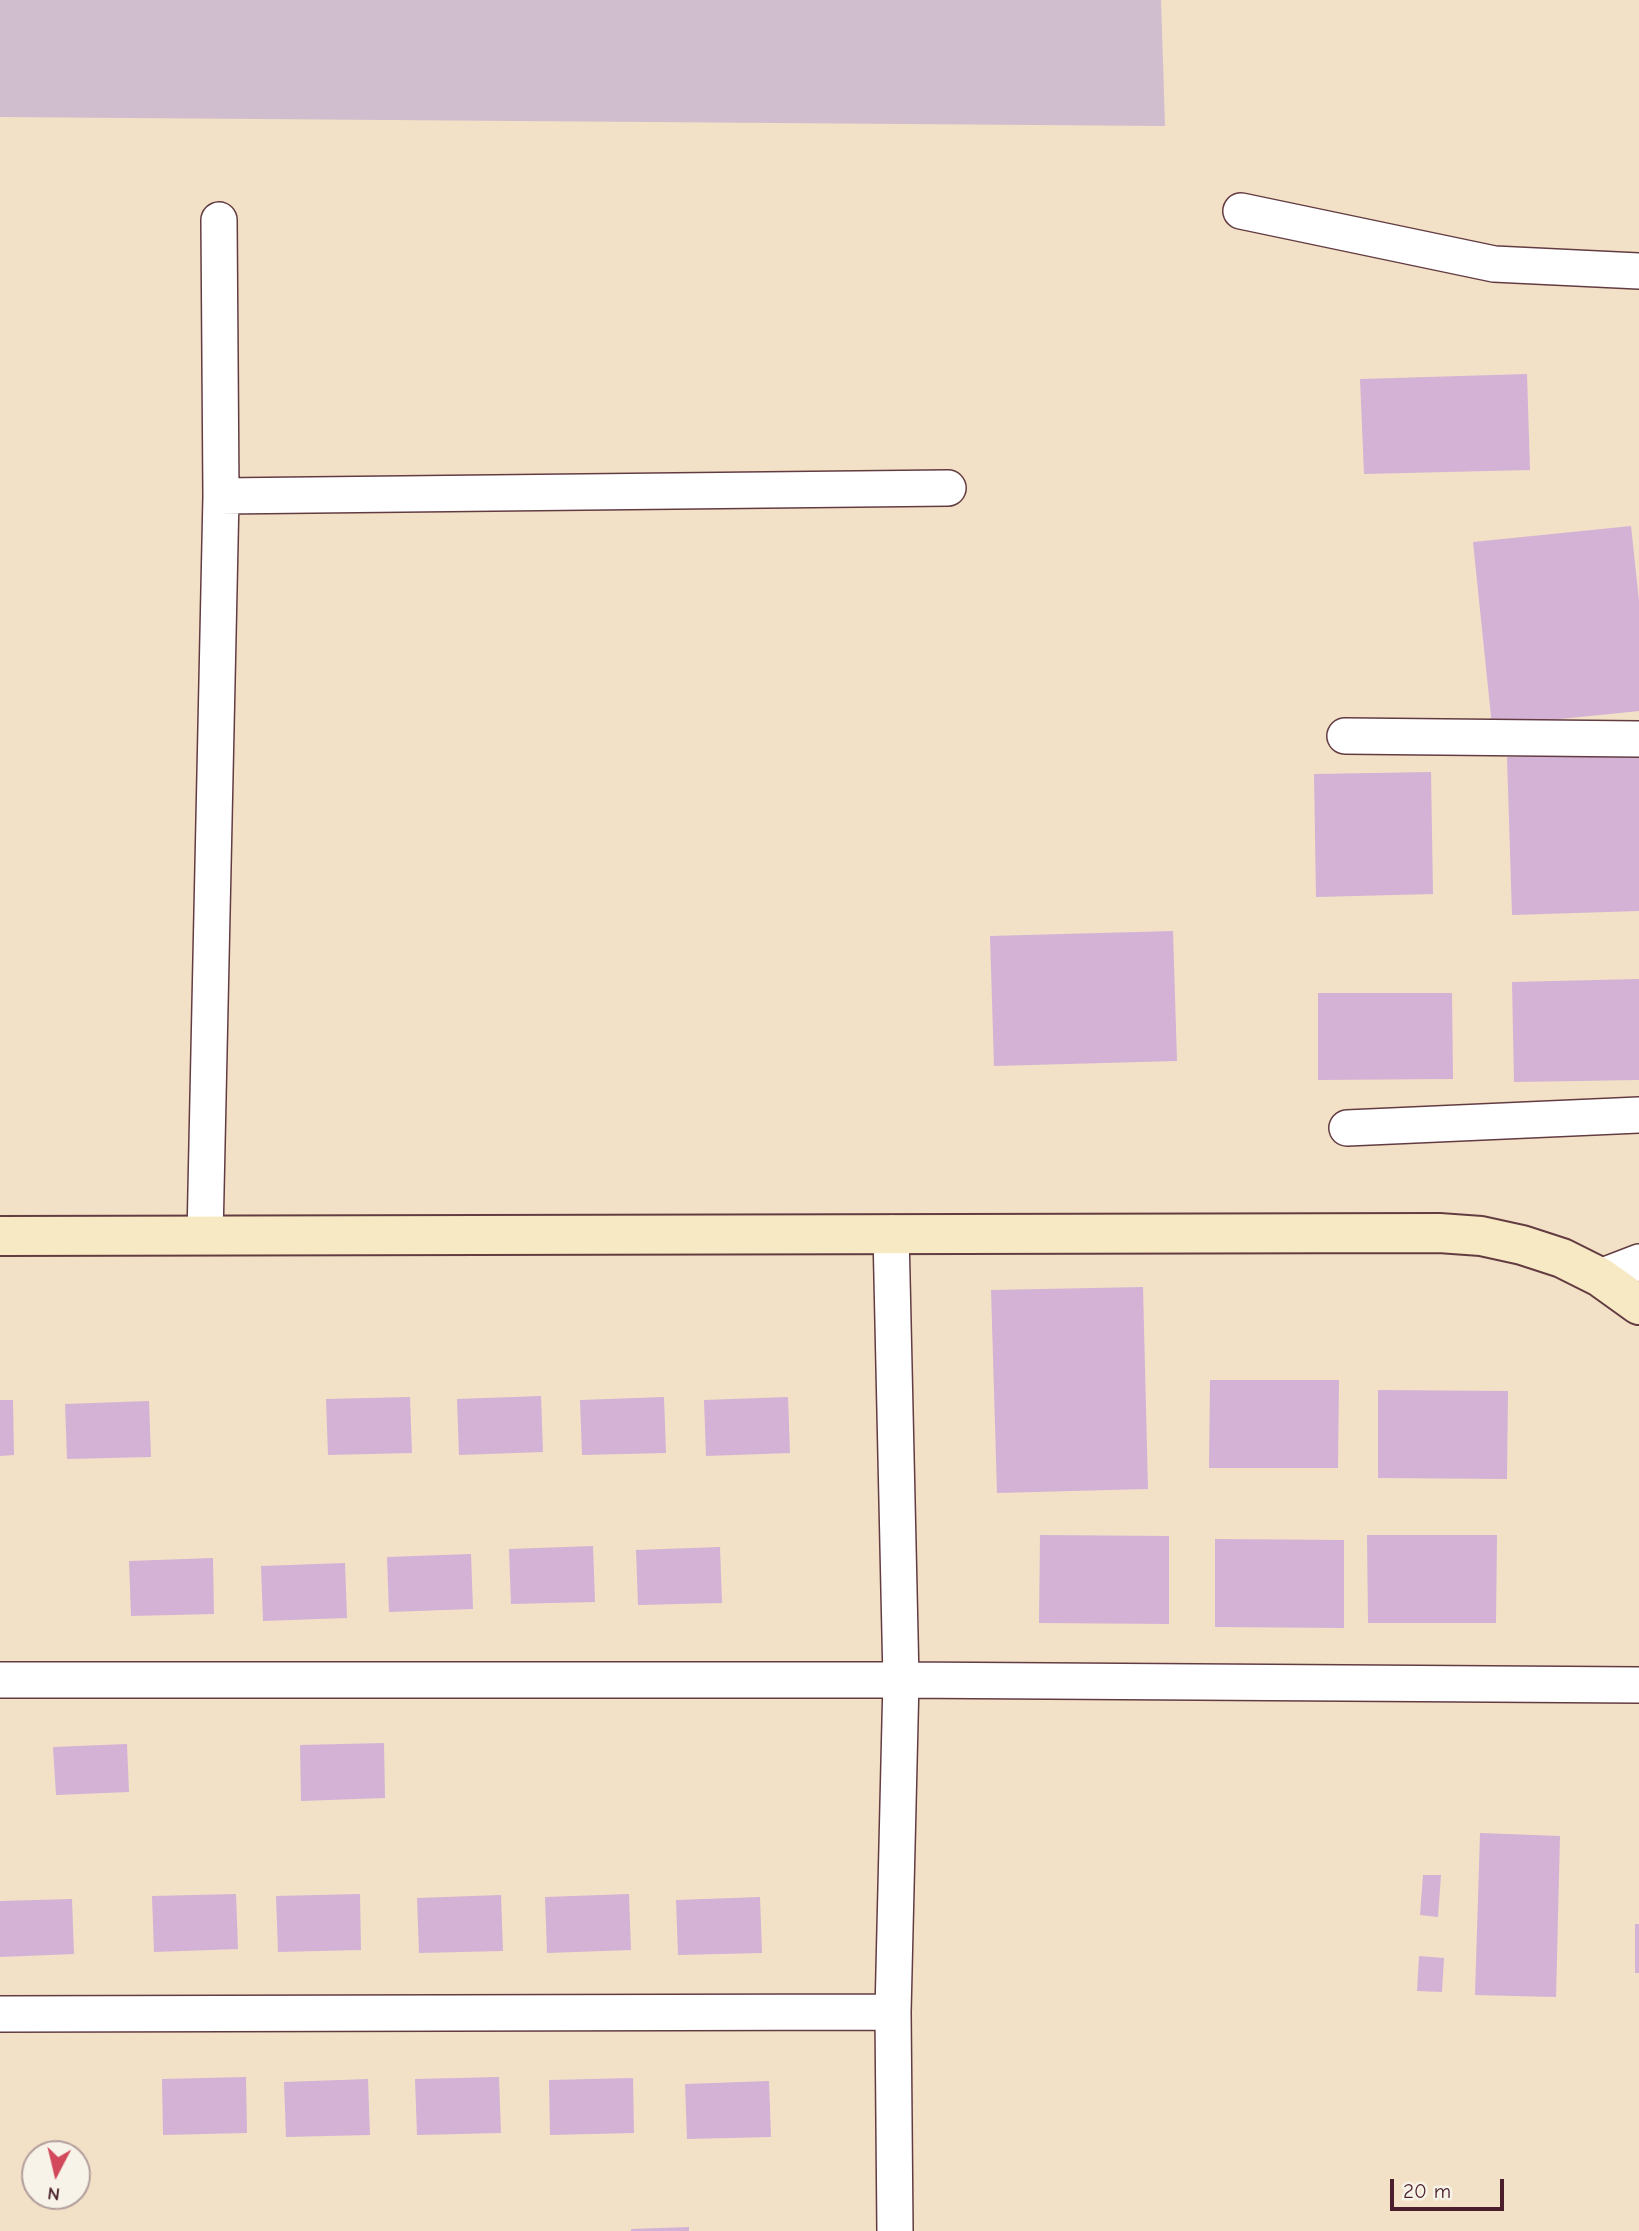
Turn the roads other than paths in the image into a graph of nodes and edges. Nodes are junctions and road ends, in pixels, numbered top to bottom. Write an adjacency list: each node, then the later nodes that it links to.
1 (1241, 211): 3 (street)
2 (219, 220): 5 (street)
3 (1639, 271)
4 (948, 488): 5 (street)
5 (221, 496): 12 (street)
6 (1345, 736): 7 (street)
7 (1639, 740)
8 (1639, 1115): 9 (street)
9 (1347, 1128)
10 (891, 1233): 12 (main road); 14 (main road); 17 (street)
11 (0, 1236): 12 (main road)
12 (205, 1236)
13 (1639, 1262): 14 (street)
14 (1600, 1277): 15 (main road)
15 (1639, 1305)
16 (0, 1680): 17 (street)
17 (901, 1680): 18 (street); 19 (street)
18 (1639, 1685)
19 (893, 2012): 20 (street); 21 (street)
20 (0, 2014)
21 (895, 2231)

